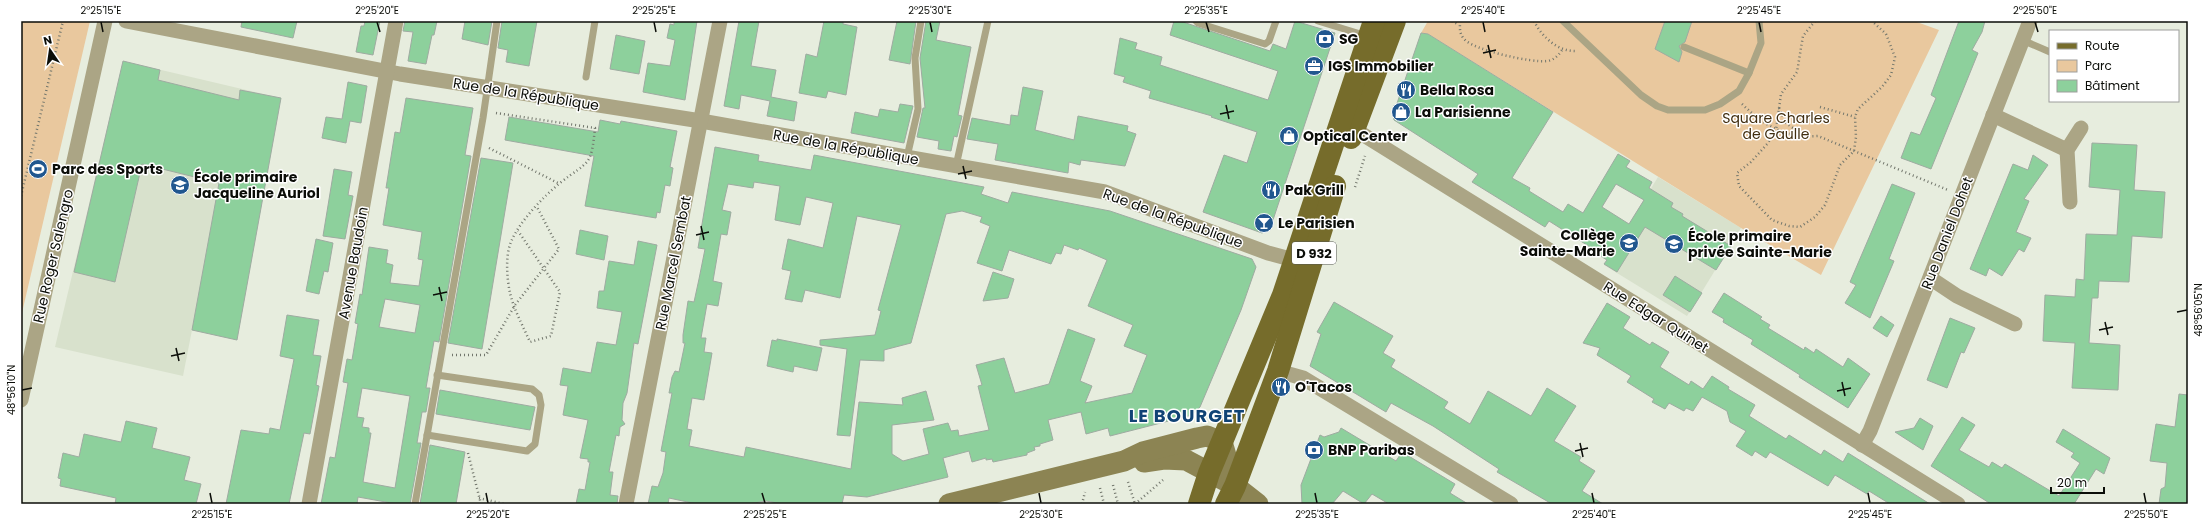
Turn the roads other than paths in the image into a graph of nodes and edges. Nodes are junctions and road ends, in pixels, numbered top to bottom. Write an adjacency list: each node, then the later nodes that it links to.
1 (105, 21): 37 (street, Rue Roger Salengro)
2 (126, 21): 20 (street, Rue de la République)
3 (396, 21): 20 (street, Avenue Baudoin)
4 (497, 21): 23 (lane)
5 (595, 21): 22 (lane)
6 (720, 21): 25 (street, Rue Marcel Sembat)
7 (921, 21): 29 (lane)
8 (988, 21): 30 (lane)
9 (1196, 21): 10 (lane)
10 (1276, 21)
11 (1318, 21): 16 (lane)
12 (1395, 21): 27 (main road, D 932)
13 (1563, 21): 21 (lane)
14 (1759, 21): 21 (lane)
15 (2030, 21): 17 (street, Rue Daniel Dohet)
16 (1371, 29): 32 (main road, D 932)
17 (2022, 40): 19 (lane); 24 (street, Rue Daniel Dohet)
18 (1684, 47): 21 (lane)
19 (2049, 52)
20 (387, 71): 23 (street, Rue de la République); 44 (street, Avenue Baudoin)
21 (1749, 73)
22 (586, 77)
23 (487, 88): 25 (street, Rue de la République); 36 (lane)
24 (1993, 115): 28 (street); 33 (street, Rue Daniel Dohet)
25 (701, 121): 29 (street, Rue de la République); 46 (street, Rue Marcel Sembat)
26 (2082, 128): 28 (street)
27 (1354, 129): 35 (main road, D 932); 40 (street, Rue Edgar Quinet)
28 (2067, 150): 31 (street)
29 (907, 157): 30 (street, Rue de la République)
30 (956, 166): 32 (street, Rue de la République)
31 (2070, 202)
32 (1294, 260): 39 (main road, D 932)
33 (1930, 278): 34 (street); 40 (street, Rue Daniel Dohet)
34 (2015, 324)
35 (1278, 371): 43 (main road, D 932); 50 (street)
36 (438, 375): 38 (lane); 38 (lane)
37 (21, 400)
38 (427, 435): 45 (lane)
39 (1222, 442): 41 (street); 42 (main road, D 932); 43 (street)
40 (1862, 445): 51 (street, Rue Edgar Quinet)
41 (1124, 461): 42 (street); 47 (street)
42 (1209, 473): 43 (street); 48 (main road, D 932)
43 (1231, 495): 49 (street)
44 (309, 504)
45 (415, 504)
46 (626, 504)
47 (949, 504)
48 (1199, 504)
49 (1258, 504)
50 (1511, 504)
51 (1958, 504)

